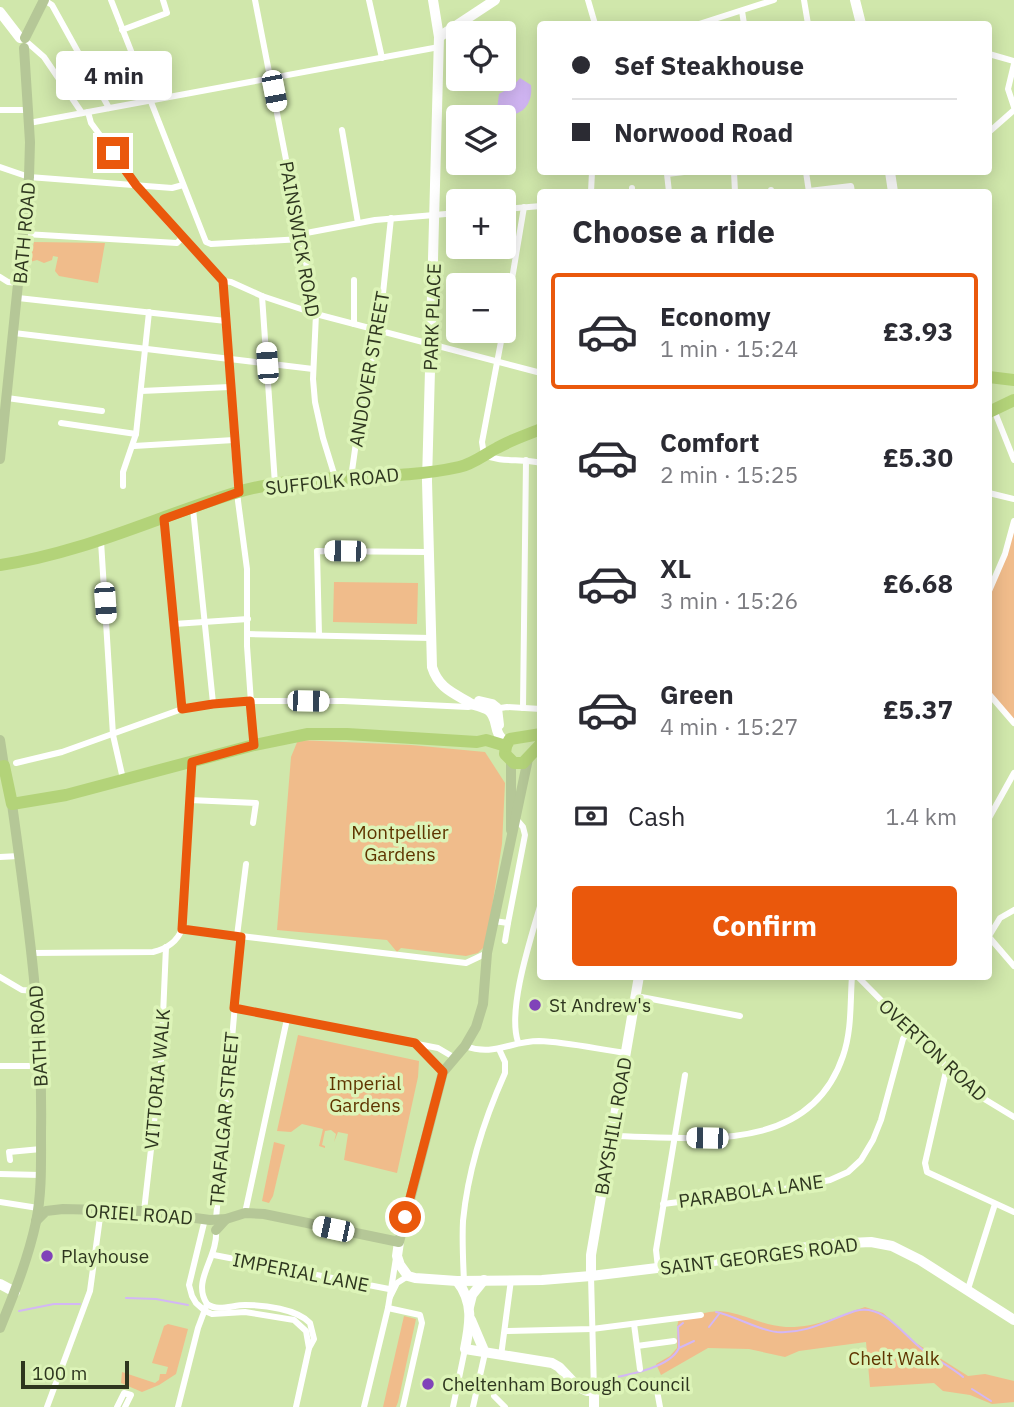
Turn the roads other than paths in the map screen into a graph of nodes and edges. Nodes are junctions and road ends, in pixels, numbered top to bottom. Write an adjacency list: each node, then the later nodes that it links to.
1 (44, 0): 20 (main road); 27 (street)
2 (111, 0): 19 (street)
3 (163, 0): 19 (street)
4 (255, 0): 25 (street, PAINSWICK ROAD)
5 (369, 0): 23 (street)
6 (433, 0): 21 (street, PARK PLACE)
7 (495, 0): 21 (street)
8 (588, 0): 14 (street)
9 (774, 0): 12 (street)
10 (804, 0): 17 (street)
11 (855, 0): 18 (street)
12 (742, 10): 15 (street); 16 (street)
13 (0, 12): 20 (street)
14 (594, 21)
15 (708, 21)
16 (744, 21)
17 (808, 21)
18 (860, 21)
19 (122, 30): 26 (street)
20 (24, 42): 30 (main road, BATH ROAD); 31 (street)
21 (439, 42): 23 (street); 45 (street, PARK PLACE)
22 (992, 55): 24 (street)
23 (382, 58): 25 (street)
24 (1014, 63): 28 (street)
25 (271, 79): 26 (street); 49 (street, PAINSWICK ROAD)
26 (150, 101): 27 (street); 38 (street)
27 (109, 108): 31 (street)
28 (1014, 108): 33 (street)
29 (0, 110): 30 (street)
30 (28, 110): 32 (main road, BATH ROAD)
31 (85, 112): 32 (street); 37 (street)
32 (29, 122): 36 (main road, BATH ROAD)
33 (992, 129)
34 (342, 130): 47 (street)
35 (0, 167): 36 (street)
36 (29, 177): 37 (street); 48 (main road, BATH ROAD)
37 (136, 185): 38 (street); 50 (street)
38 (184, 185): 49 (street)
39 (830, 189): 40 (street)
40 (852, 189)
41 (537, 206): 42 (street)
42 (524, 207): 43 (street); 51 (street)
43 (516, 208)
44 (446, 214): 45 (street)
45 (435, 215): 46 (street); 65 (street, PARK PLACE)
46 (391, 218): 47 (street); 62 (street, ANDOVER STREET)
47 (358, 223): 49 (street)
48 (25, 234): 50 (street); 55 (main road, BATH ROAD)
49 (301, 237): 59 (street, PAINSWICK ROAD)
50 (182, 238): 54 (street)
51 (513, 273)
52 (0, 277): 55 (street)
53 (354, 280): 61 (street)
54 (223, 281): 56 (street); 60 (street)
55 (19, 284): 57 (main road, BATH ROAD)
56 (262, 296): 59 (street); 69 (street)
57 (18, 298): 58 (street); 63 (main road, BATH ROAD)
58 (149, 312): 60 (street); 66 (street)
59 (316, 314): 61 (street); 71 (street, PAINSWICK ROAD)
60 (226, 321): 67 (street)
61 (354, 324): 62 (street)
62 (379, 331): 65 (street); 95 (street, ANDOVER STREET)
63 (14, 333): 66 (street); 70 (main road, BATH ROAD)
64 (501, 343): 68 (street)
65 (432, 345): 68 (street); 93 (street, PARK PLACE)
66 (145, 348): 67 (street); 76 (street)
67 (229, 359): 69 (street); 75 (street)
68 (498, 362): 72 (street); 88 (street)
69 (267, 363): 71 (street); 97 (street)
70 (5, 368): 77 (main road, BATH ROAD)
71 (313, 369): 94 (street, PAINSWICK ROAD)
72 (537, 372)
73 (992, 378): 74 (highway)
74 (1013, 382)
75 (230, 387): 76 (street); 86 (street)
76 (141, 391): 85 (street)
77 (7, 398): 79 (street); 83 (main road, BATH ROAD)
78 (1014, 400): 80 (highway)
79 (102, 411)
80 (992, 411)
81 (992, 413): 91 (street)
82 (61, 423): 85 (street)
83 (2, 427): 89 (main road, BATH ROAD)
84 (537, 431): 88 (highway, SUFFOLK ROAD)
85 (136, 435): 87 (street)
86 (234, 440): 87 (street); 98 (street)
87 (134, 446): 96 (street)
88 (484, 455): 90 (street); 93 (highway, SUFFOLK ROAD)
89 (0, 459)
90 (526, 460): 92 (street); 118 (street)
91 (1014, 460)
92 (537, 462)
93 (427, 472): 95 (highway, SUFFOLK ROAD); 105 (street, PARK PLACE)
94 (335, 477): 95 (highway, SUFFOLK ROAD); 97 (highway, SUFFOLK ROAD)
95 (351, 478)
96 (123, 486)
97 (275, 486): 98 (highway, SUFFOLK ROAD)
98 (239, 492): 101 (highway, SUFFOLK ROAD); 108 (street)
99 (992, 494): 100 (street)
100 (1014, 499)
101 (193, 509): 102 (highway, SUFFOLK ROAD); 109 (street)
102 (164, 519): 104 (highway, SUFFOLK ROAD); 110 (street)
103 (1014, 521): 107 (street)
104 (102, 547): 106 (highway, SUFFOLK ROAD); 124 (street)
105 (428, 552): 112 (street); 113 (street, PARK PLACE)
106 (0, 565)
107 (992, 584)
108 (248, 619): 109 (street); 111 (street)
109 (205, 621): 110 (street); 117 (street)
110 (174, 624): 119 (street)
111 (247, 634): 112 (street); 115 (street)
112 (318, 635): 113 (street)
113 (431, 638): 116 (street, PARK PLACE)
114 (992, 697): 122 (street)
115 (250, 701): 116 (street); 117 (street); 129 (street)
116 (473, 702): 121 (street, PARK PLACE)
117 (213, 704): 119 (street)
118 (523, 708): 120 (street); 121 (street)
119 (182, 709): 124 (street)
120 (537, 709)
121 (494, 710): 123 (street); 130 (street)
122 (1014, 723)
123 (496, 731): 128 (highway); 130 (street)
124 (113, 735): 134 (street); 136 (street)
125 (537, 735): 126 (highway)
126 (525, 738): 130 (highway); 132 (highway)
127 (0, 740): 134 (main road, BATH ROAD)
128 (481, 741): 129 (highway); 130 (highway)
129 (254, 745): 133 (highway)
130 (508, 749): 132 (highway); 142 (main road)
131 (537, 749): 132 (highway)
132 (530, 757): 140 (main road)
133 (192, 762): 136 (highway); 137 (street)
134 (6, 765): 138 (highway, BATH ROAD)
135 (1014, 773): 139 (street)
136 (123, 780): 138 (highway)
137 (190, 800): 141 (street); 150 (street)
138 (12, 804): 143 (main road, BATH ROAD)
139 (992, 813)
140 (517, 820): 142 (main road); 149 (street)
141 (253, 824)
142 (511, 833): 148 (main road)
143 (19, 856): 144 (street); 156 (main road, BATH ROAD)
144 (0, 857)
145 (246, 864): 152 (street, TRAFALGAR STREET)
146 (1014, 910): 151 (street)
147 (537, 920): 169 (street)
148 (494, 921): 149 (street); 157 (main road)
149 (508, 923): 153 (street)
150 (182, 929): 152 (street); 155 (street)
151 (992, 932)
152 (239, 937): 157 (street); 165 (street, TRAFALGAR STREET)
153 (505, 941)
154 (992, 941): 158 (street)
155 (166, 947): 156 (street); 193 (street, VITTORIA WALK)
156 (32, 953): 163 (main road, BATH ROAD)
157 (488, 953): 171 (main road)
158 (1014, 967)
159 (0, 977): 163 (street)
160 (638, 980): 164 (street, BAYSHILL ROAD)
161 (855, 980): 182 (street)
162 (859, 980): 168 (street, OVERTON ROAD)
163 (36, 991): 176 (main road, BATH ROAD)
164 (636, 996): 166 (street); 173 (street, BAYSHILL ROAD)
165 (234, 1008): 167 (street); 197 (street, TRAFALGAR STREET)
166 (740, 1016)
167 (287, 1019): 170 (street); 195 (street)
168 (909, 1030): 177 (street, OVERTON ROAD); 188 (street, PARABOLA LANE)
169 (517, 1042): 172 (street); 173 (street)
170 (415, 1043): 174 (street); 178 (street)
171 (465, 1046): 172 (street); 174 (main road)
172 (499, 1049): 205 (street)
173 (626, 1053): 181 (street, BAYSHILL ROAD)
174 (455, 1058): 178 (main road)
175 (0, 1066): 176 (street)
176 (41, 1066): 183 (main road, BATH ROAD)
177 (947, 1067): 180 (street, OVERTON ROAD); 189 (street)
178 (443, 1072): 198 (main road)
179 (685, 1075): 182 (street)
180 (1014, 1116)
181 (611, 1136): 182 (street); 202 (street, BAYSHILL ROAD)
182 (676, 1137): 188 (street)
183 (41, 1149): 184 (street); 186 (main road, BATH ROAD)
184 (10, 1160)
185 (0, 1174): 186 (street)
186 (40, 1180): 190 (main road, BATH ROAD); 191 (main road)
187 (0, 1202): 190 (street)
188 (663, 1204): 200 (street)
189 (995, 1205): 194 (street); 208 (street)
190 (38, 1208): 196 (main road, BATH ROAD)
191 (63, 1209): 192 (main road, ORIEL ROAD); 196 (main road, ORIEL ROAD)
192 (101, 1210): 193 (main road, ORIEL ROAD); 232 (street)
193 (144, 1211): 197 (main road, ORIEL ROAD)
194 (1014, 1212)
195 (244, 1213): 197 (main road, ORIEL ROAD); 198 (main road)
196 (36, 1221): 209 (main road, BATH ROAD)
197 (215, 1221): 199 (street); 212 (street)
198 (399, 1242): 201 (street); 207 (street)
199 (214, 1255): 207 (street, IMPERIAL LANE); 212 (street)
200 (658, 1268): 202 (street, SAINT GEORGES ROAD); 208 (street, SAINT GEORGES ROAD)
201 (408, 1276): 205 (street, SAINT GEORGES ROAD); 210 (street)
202 (591, 1276): 204 (street, SAINT GEORGES ROAD); 219 (street)
203 (484, 1280): 204 (street, SAINT GEORGES ROAD); 205 (street, SAINT GEORGES ROAD); 211 (street)
204 (511, 1280): 220 (street)
205 (460, 1281): 211 (street)
206 (0, 1284): 209 (street)
207 (389, 1289): 210 (street)
208 (968, 1289): 216 (street, SAINT GEORGES ROAD)
209 (15, 1292): 218 (main road, BATH ROAD)
210 (389, 1298): 213 (street)
211 (469, 1307): 215 (street)
212 (206, 1308): 235 (street); 236 (street)
213 (388, 1308): 237 (street); 238 (street)
214 (701, 1315): 217 (street)
215 (471, 1320): 223 (street); 224 (street)
216 (1014, 1320)
217 (634, 1324): 219 (street); 222 (street)
218 (0, 1328)
219 (592, 1329): 220 (street); 229 (street)
220 (505, 1331): 225 (street)
221 (674, 1341): 222 (street)
222 (637, 1346): 226 (street)
223 (465, 1349): 224 (street); 239 (street)
224 (485, 1353): 225 (street); 231 (street)
225 (501, 1356): 229 (street)
226 (640, 1369)
227 (618, 1383): 229 (street)
228 (656, 1385): 242 (street)
229 (594, 1390): 241 (street)
230 (494, 1395): 240 (street)
231 (474, 1406)
232 (47, 1407)
233 (117, 1407): 234 (street)
234 (125, 1407)
235 (178, 1407)
236 (296, 1407)
237 (364, 1407)
238 (403, 1407)
239 (453, 1407)
240 (505, 1407)
241 (594, 1407)
242 (660, 1407)

